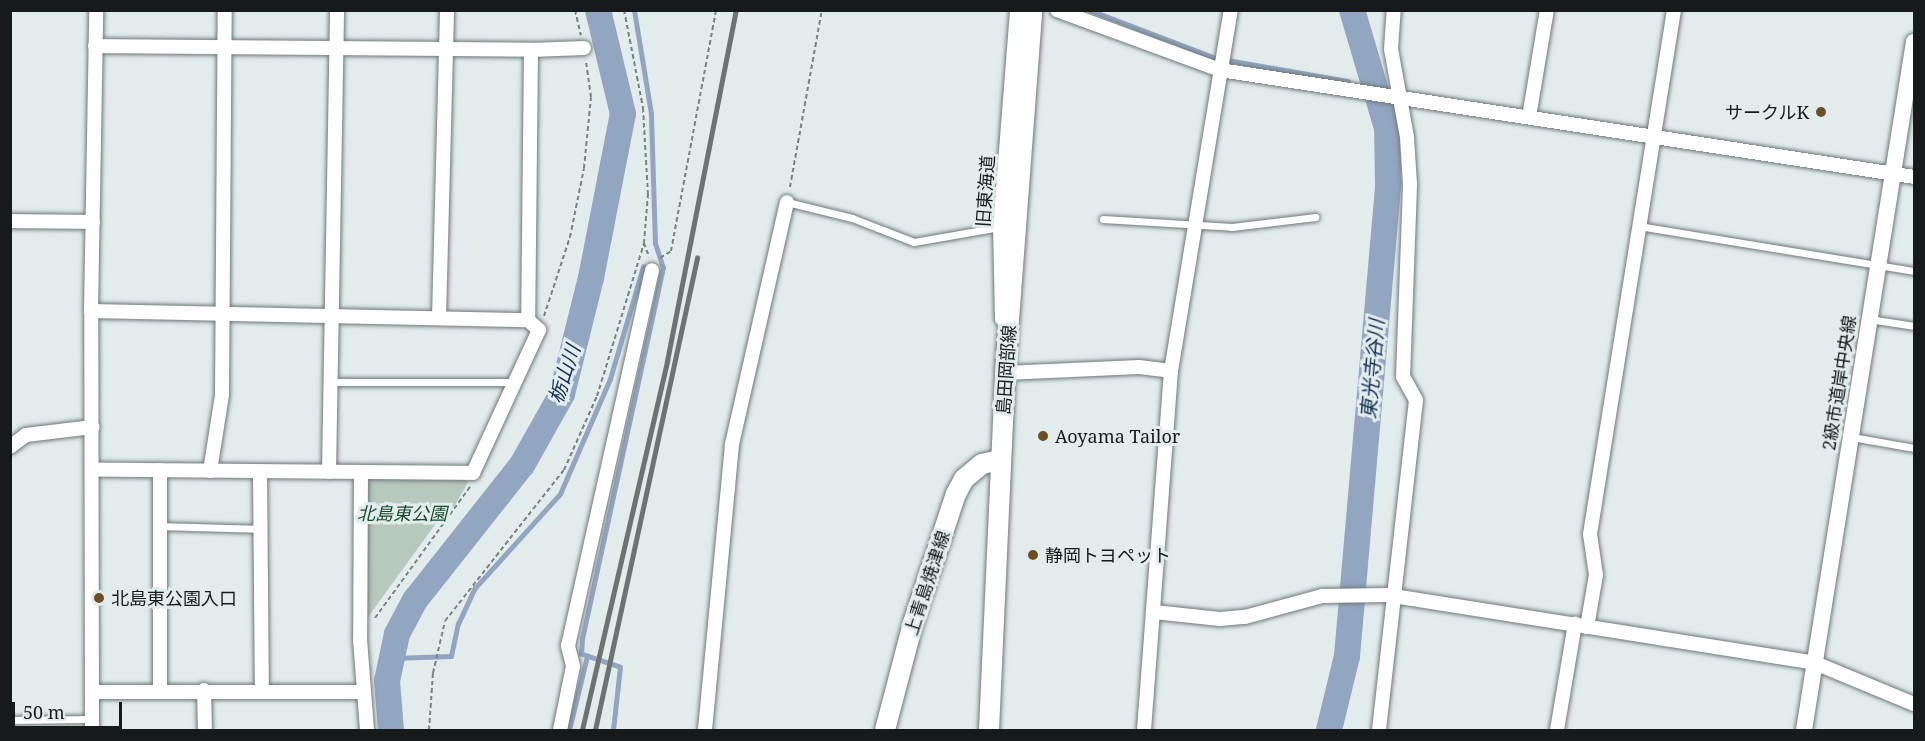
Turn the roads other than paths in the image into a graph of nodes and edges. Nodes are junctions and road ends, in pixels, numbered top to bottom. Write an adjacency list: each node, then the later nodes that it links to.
1 (96, 10): 13 (street)
2 (225, 10): 14 (street)
3 (337, 10): 15 (street)
4 (447, 10): 16 (street)
5 (1017, 10): 32 (street, 旧東海道)
6 (1032, 10): 44 (main road, 島田岡部線)
7 (1057, 10): 19 (street)
8 (1230, 10): 19 (street)
9 (1394, 10): 20 (street)
10 (1547, 10): 21 (street)
11 (1674, 10): 22 (street)
12 (1914, 42): 23 (street, 2級市道岸中央線)
13 (95, 46): 14 (street); 29 (street)
14 (224, 47): 15 (street); 38 (street)
15 (336, 47): 16 (street); 37 (street)
16 (447, 48): 18 (street); 39 (street)
17 (585, 48): 18 (street)
18 (531, 50): 41 (street)
19 (1220, 70): 20 (street); 30 (street)
20 (1396, 97): 21 (street); 60 (street)
21 (1529, 117): 22 (street)
22 (1654, 136): 23 (street); 31 (street)
23 (1892, 173): 24 (street); 33 (street, 2級市道岸中央線)
24 (1914, 177)
25 (787, 202): 32 (lane); 75 (street)
26 (1315, 217): 30 (lane)
27 (1103, 219): 30 (lane)
28 (10, 221): 29 (street)
29 (93, 222): 36 (street)
30 (1195, 225): 43 (street)
31 (1639, 226): 33 (lane); 62 (street)
32 (1000, 227): 44 (street, 旧東海道)
33 (1878, 266): 35 (lane); 40 (street, 2級市道岸中央線)
34 (652, 267): 74 (street)
35 (1914, 271)
36 (91, 311): 38 (street); 47 (street)
37 (333, 315): 38 (street); 39 (street); 45 (street)
38 (223, 316): 54 (street)
39 (439, 318): 41 (street)
40 (1869, 319): 42 (lane); 48 (street, 2級市道岸中央線)
41 (528, 320): 46 (street)
42 (1914, 326)
43 (1171, 371): 44 (street); 61 (street)
44 (1005, 373): 51 (main road, 島田岡部線)
45 (331, 382): 46 (lane); 56 (street)
46 (518, 382): 57 (street)
47 (93, 428): 49 (street); 52 (street)
48 (1851, 437): 50 (lane); 63 (street, 2級市道岸中央線)
49 (10, 447)
50 (1914, 448)
51 (1000, 460): 76 (main road, 上青島焼津線); 77 (main road, 島田岡部線)
52 (92, 470): 53 (street); 67 (street)
53 (160, 470): 54 (street); 58 (street)
54 (210, 471): 55 (street)
55 (260, 472): 56 (street); 59 (street)
56 (329, 472): 57 (street)
57 (361, 473): 68 (street)
58 (160, 526): 59 (lane); 65 (street)
59 (261, 529): 66 (street)
60 (1390, 596): 61 (street); 62 (street); 79 (street)
61 (1154, 612): 78 (street)
62 (1581, 626): 63 (street); 80 (street)
63 (1815, 663): 69 (street); 81 (street, 2級市道岸中央線)
64 (204, 690): 65 (street); 66 (street); 72 (street)
65 (160, 691): 67 (street)
66 (262, 691): 68 (street)
67 (92, 692): 71 (street)
68 (363, 692): 73 (street)
69 (1914, 704)
70 (10, 720): 71 (lane)
71 (92, 725)
72 (205, 730)
73 (367, 730)
74 (560, 730)
75 (705, 730)
76 (885, 730)
77 (989, 730)
78 (1144, 730)
79 (1379, 730)
80 (1557, 730)
81 (1804, 730)

